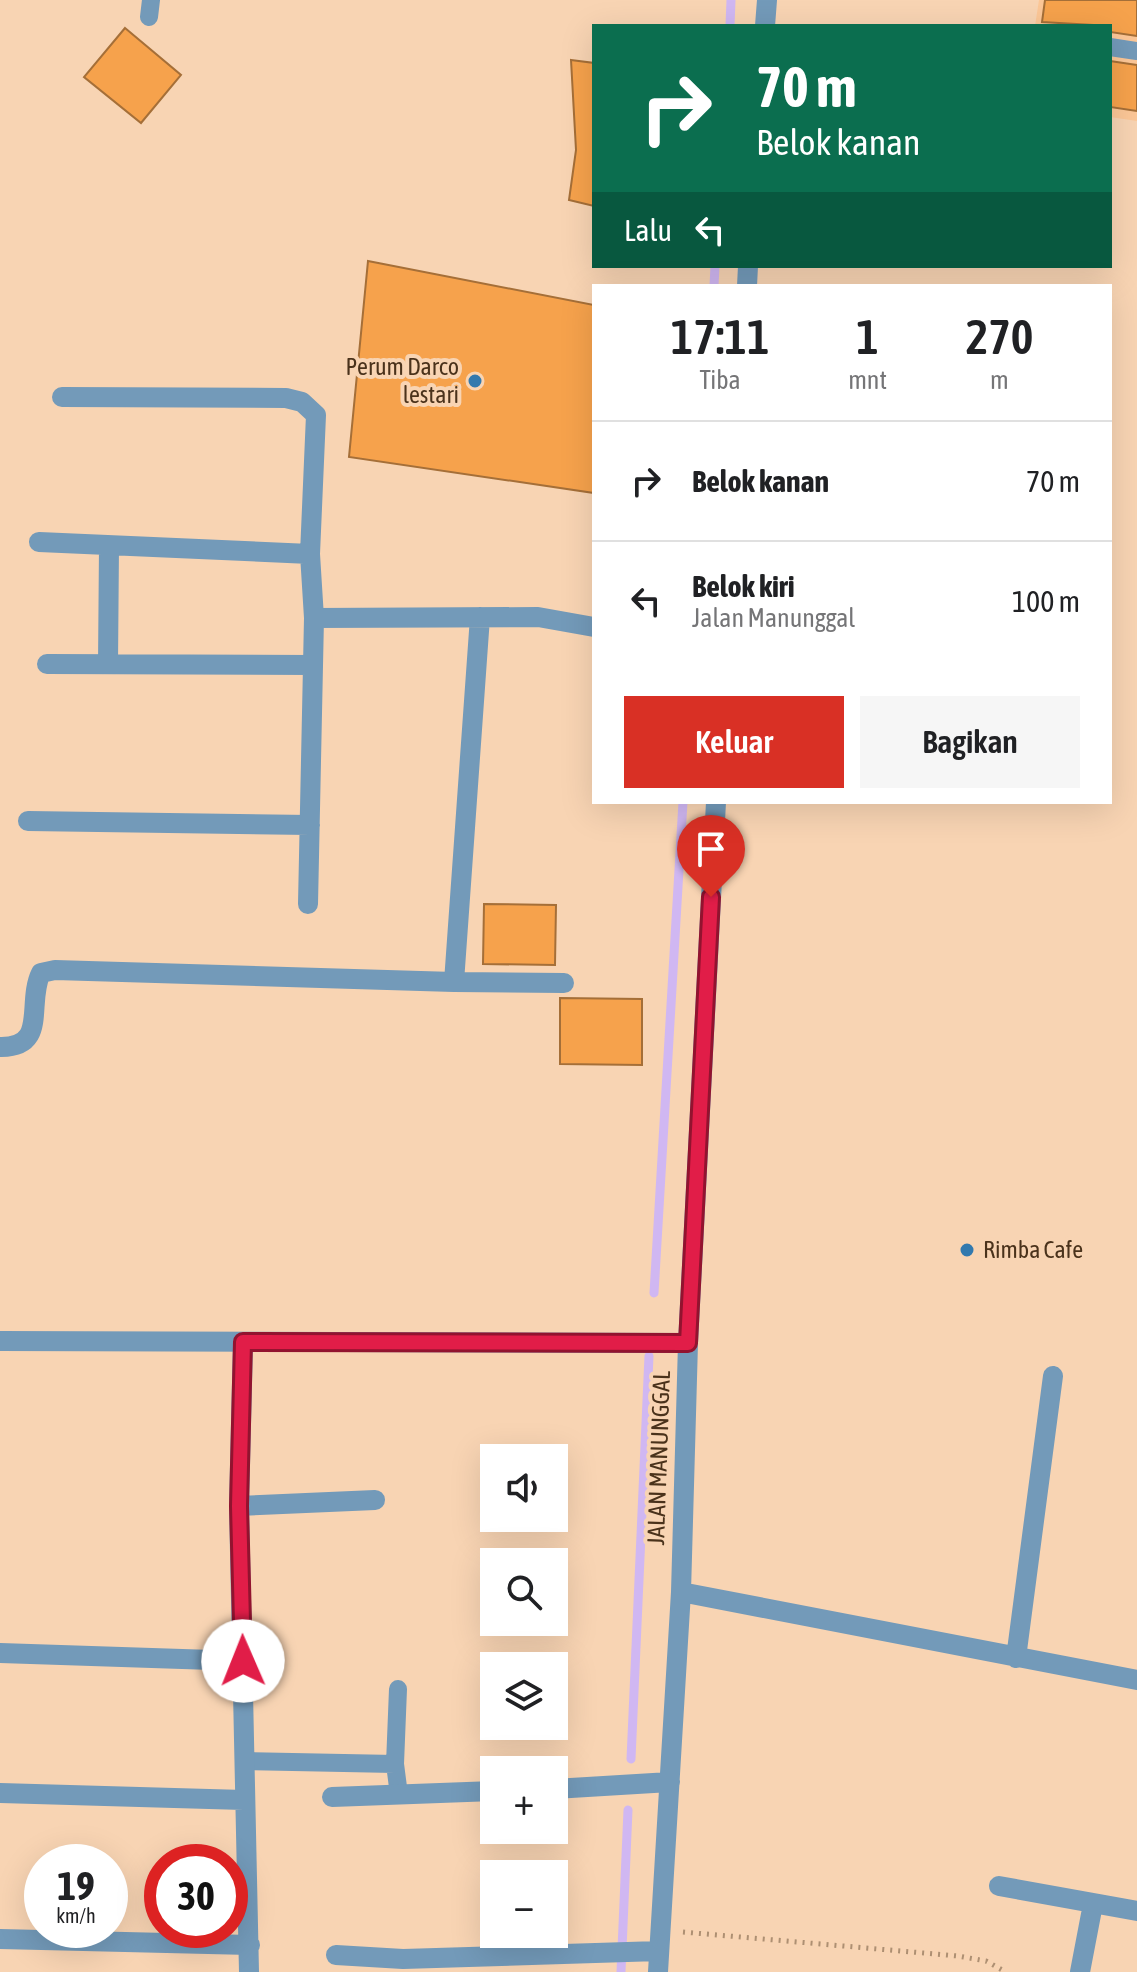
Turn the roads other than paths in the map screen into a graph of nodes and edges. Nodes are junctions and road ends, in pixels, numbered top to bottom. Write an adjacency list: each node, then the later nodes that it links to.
1 (767, 0): 2 (street)
2 (765, 24)
3 (1112, 47): 4 (lane)
4 (1137, 51)
5 (62, 397): 8 (street)
6 (39, 542): 7 (street)
7 (109, 546): 8 (street); 13 (street)
8 (310, 554): 10 (street)
9 (480, 617): 10 (street); 11 (street); 19 (street)
10 (314, 618): 14 (street)
11 (592, 624)
12 (47, 664): 13 (street)
13 (108, 664): 14 (street)
14 (313, 665): 17 (street)
15 (716, 804): 24 (street, JALAN MANUNGGAL)
16 (28, 821): 17 (street)
17 (310, 825): 18 (street)
18 (308, 904)
19 (454, 982): 20 (street); 21 (street)
20 (564, 983)
21 (0, 1047)
22 (0, 1341): 23 (street)
23 (243, 1342): 24 (street); 27 (street)
24 (688, 1343): 28 (street, JALAN MANUNGGAL)
25 (1053, 1376): 30 (street)
26 (375, 1500): 27 (street)
27 (239, 1506): 31 (street)
28 (681, 1592): 30 (street); 36 (street, JALAN MANUNGGAL)
29 (0, 1653): 31 (street)
30 (1016, 1658): 32 (street)
31 (243, 1661): 34 (street)
32 (1137, 1680)
33 (398, 1689): 35 (lane)
34 (244, 1761): 35 (lane); 42 (street)
35 (395, 1764): 40 (lane)
36 (670, 1782): 37 (street); 47 (street, JALAN MANUNGGAL)
37 (568, 1788)
38 (480, 1792): 40 (street)
39 (0, 1793): 42 (street)
40 (399, 1795): 41 (street)
41 (332, 1797)
42 (244, 1800): 48 (street)
43 (999, 1886): 44 (street)
44 (1093, 1904): 45 (street); 52 (street)
45 (1137, 1911)
46 (0, 1939): 48 (street)
47 (660, 1941): 49 (street); 51 (street, JALAN MANUNGGAL)
48 (250, 1945): 50 (street)
49 (336, 1955)
50 (249, 1972)
51 (658, 1972)
52 (1080, 1972)

